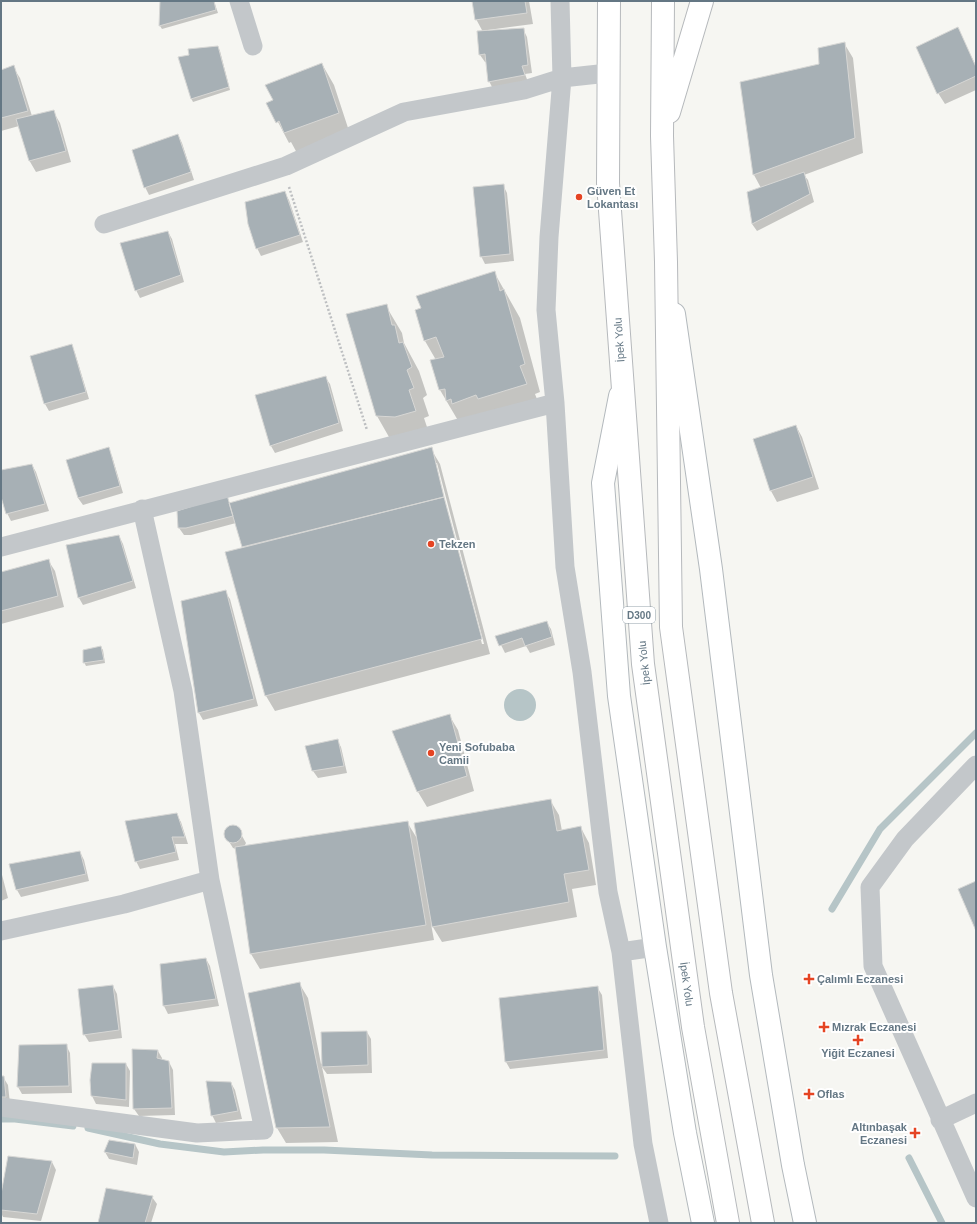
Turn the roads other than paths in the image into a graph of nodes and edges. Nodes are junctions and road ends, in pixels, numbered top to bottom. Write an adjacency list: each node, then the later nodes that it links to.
1 (239, 1): 6 (street)
2 (560, 1): 8 (street)
3 (609, 1): 7 (main road, İpek Yolu / D300)
4 (662, 1): 9 (main road, D300)
5 (702, 1): 9 (main road)
6 (253, 46)
7 (608, 73): 8 (street); 12 (main road, İpek Yolu / D300)
8 (562, 78): 10 (street); 13 (street)
9 (662, 136): 11 (main road, D300)
10 (104, 224)
11 (666, 262): 28 (main road, D300); 29 (main road)
12 (622, 385): 19 (main road); 27 (main road, İpek Yolu / D300)
13 (555, 403): 14 (street); 20 (street)
14 (142, 509): 15 (street); 17 (street)
15 (1, 547)
16 (976, 765): 23 (street)
17 (210, 880): 18 (street); 22 (street)
18 (1, 931)
19 (654, 947): 20 (street); 26 (main road)
20 (621, 952): 25 (street)
21 (976, 1103): 23 (street)
22 (1, 1108)
23 (940, 1120): 24 (street)
24 (976, 1198)
25 (659, 1223)
26 (703, 1223)
27 (728, 1223)
28 (763, 1223)
29 (805, 1223)

